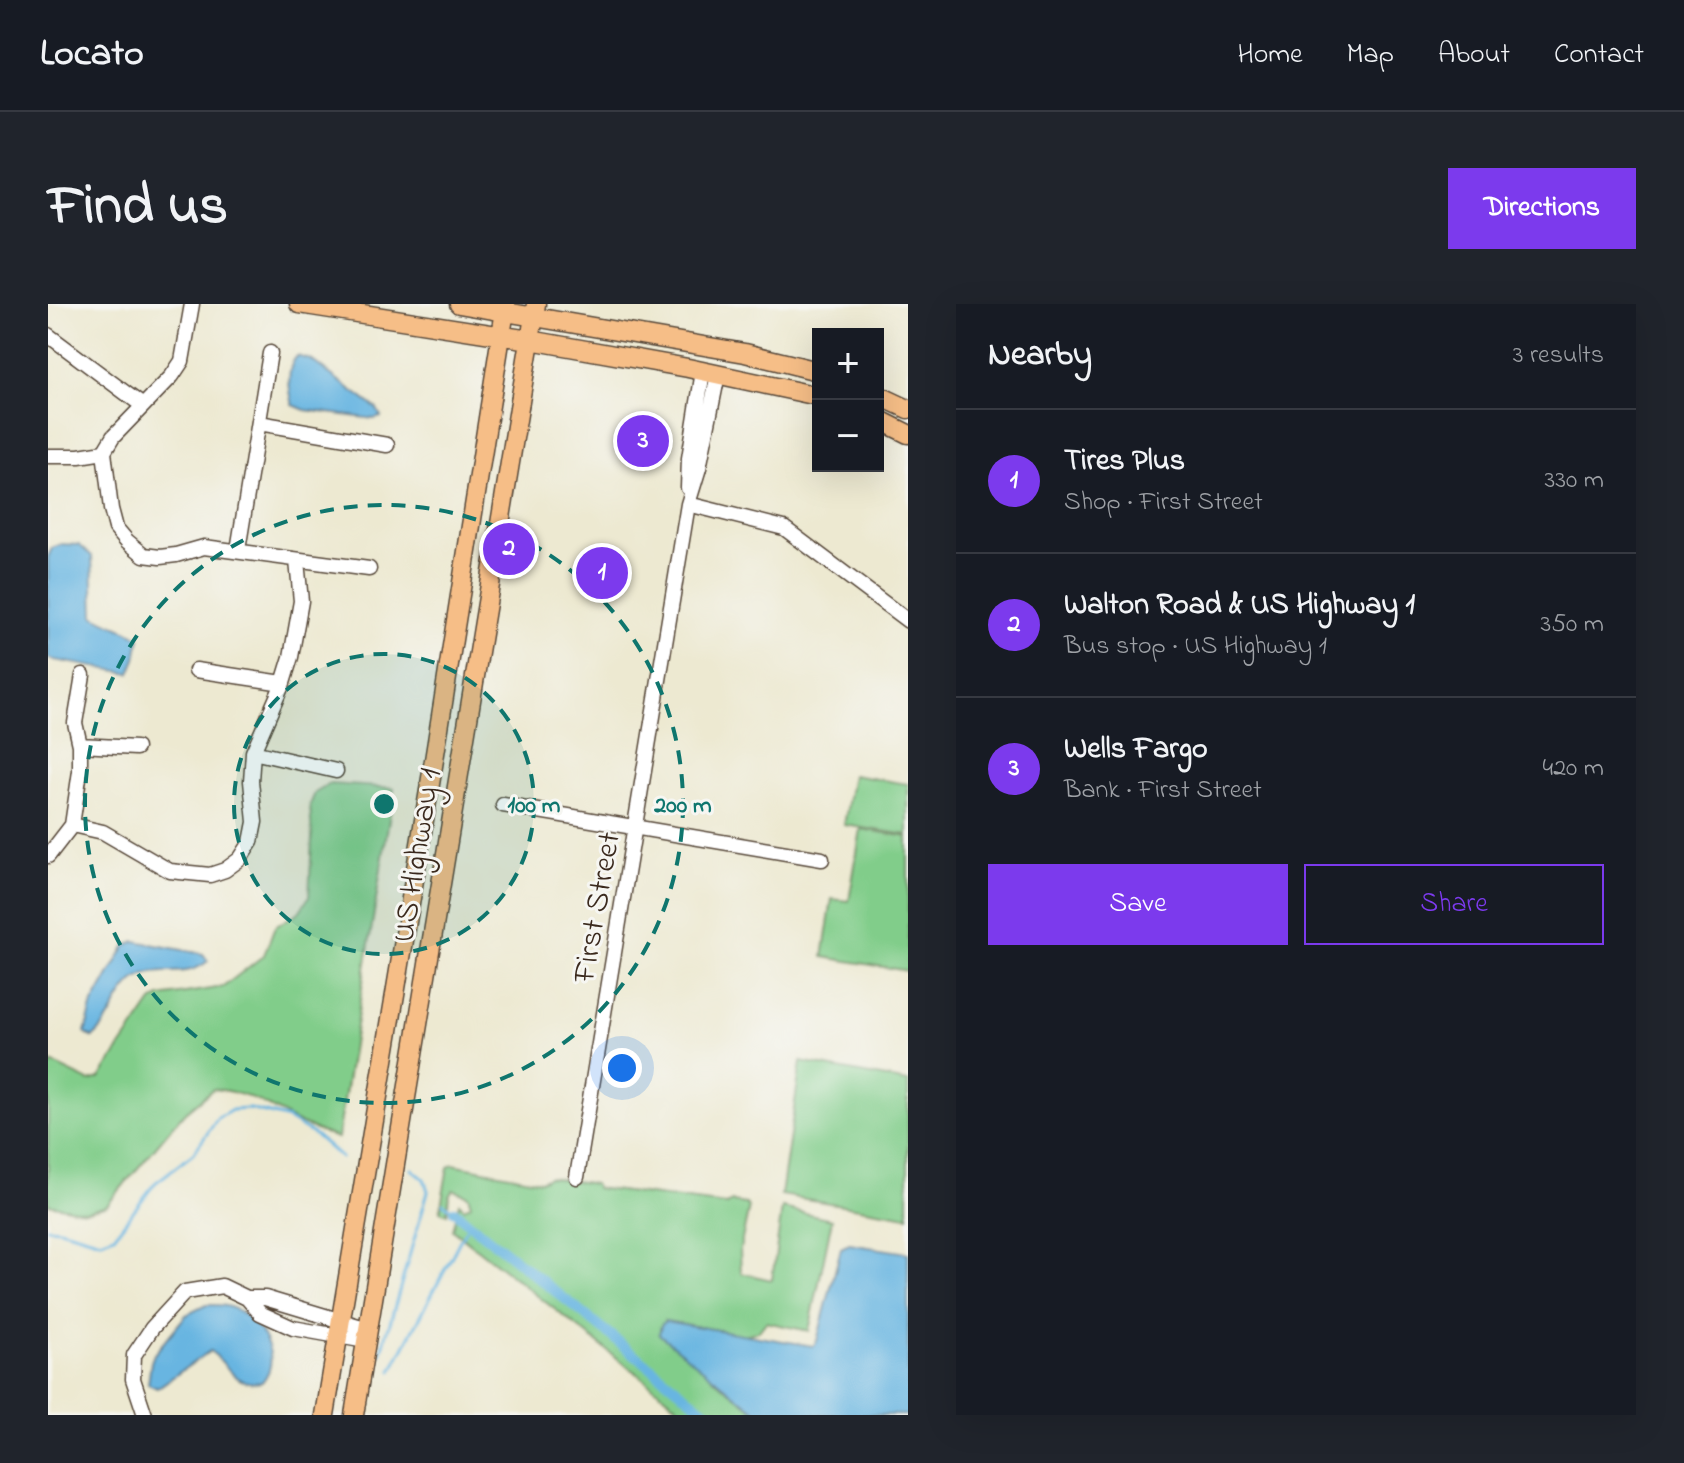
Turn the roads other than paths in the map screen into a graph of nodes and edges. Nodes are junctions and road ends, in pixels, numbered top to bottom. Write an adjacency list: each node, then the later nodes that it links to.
1 (192, 304): 14 (street)
2 (299, 304): 7 (main road)
3 (459, 304): 4 (main road)
4 (506, 307): 5 (main road); 7 (main road, US Highway 1)
5 (535, 310): 8 (main road, US Highway 1); 10 (main road)
6 (48, 335): 14 (street)
7 (501, 336): 8 (main road); 33 (main road, US Highway 1)
8 (530, 340): 11 (main road); 35 (main road, US Highway 1)
9 (270, 353): 17 (street)
10 (812, 370)
11 (710, 372): 12 (main road); 22 (street, First Street)
12 (812, 395)
13 (884, 398): 15 (main road)
14 (143, 406): 20 (street)
15 (908, 409)
16 (884, 422): 18 (main road)
17 (259, 423): 19 (street); 23 (street)
18 (908, 434)
19 (387, 445)
20 (104, 452): 21 (street); 23 (street)
21 (48, 456)
22 (688, 504): 26 (street); 38 (street, First Street)
23 (238, 550): 24 (street)
24 (297, 561): 25 (street); 29 (street)
25 (369, 569)
26 (908, 621)
27 (196, 670): 29 (street)
28 (83, 675): 30 (street)
29 (283, 683): 32 (street)
30 (80, 745): 31 (street); 37 (street)
31 (136, 748)
32 (253, 752): 34 (street); 37 (street)
33 (434, 760): 35 (main road); 42 (main road, US Highway 1)
34 (336, 771)
35 (454, 804): 43 (main road, US Highway 1)
36 (503, 805): 38 (street)
37 (72, 825): 39 (street)
38 (637, 828): 40 (street); 41 (street, First Street)
39 (48, 856)
40 (822, 859)
41 (577, 1177)
42 (340, 1328): 43 (street); 44 (street); 45 (main road, US Highway 1)
43 (367, 1335): 46 (main road, US Highway 1)
44 (145, 1415)
45 (325, 1415)
46 (354, 1415)

